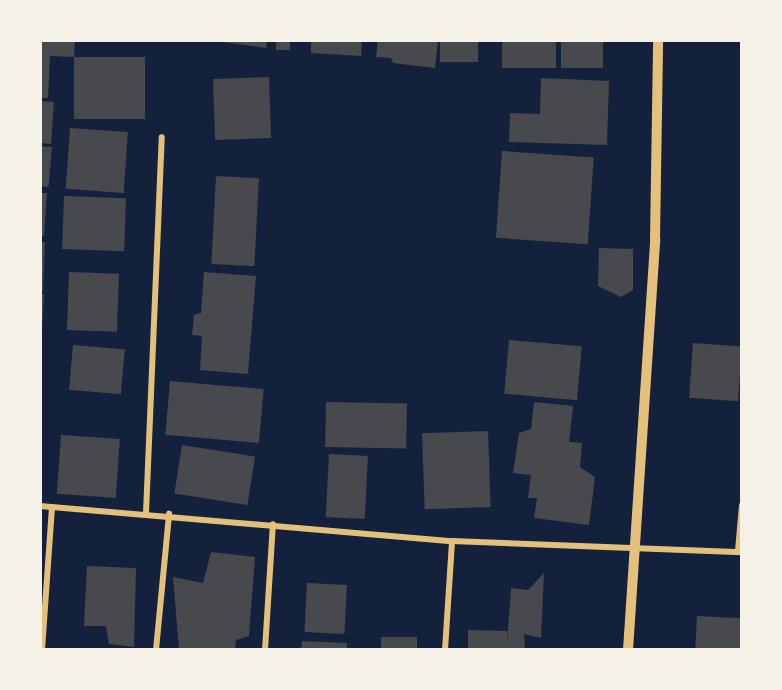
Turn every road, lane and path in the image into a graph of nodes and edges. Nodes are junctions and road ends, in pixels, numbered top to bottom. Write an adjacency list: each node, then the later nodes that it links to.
1 (658, 40): 10 (street)
2 (162, 137): 6 (street)
3 (741, 505): 11 (street)
4 (40, 506): 5 (street)
5 (51, 507): 6 (street); 12 (street)
6 (146, 513): 7 (street)
7 (169, 514): 8 (street); 13 (street)
8 (273, 524): 9 (street); 14 (street)
9 (452, 541): 10 (street); 15 (street)
10 (632, 546): 11 (street); 16 (street)
11 (740, 551)
12 (42, 650)
13 (156, 650)
14 (265, 650)
15 (445, 650)
16 (628, 650)

